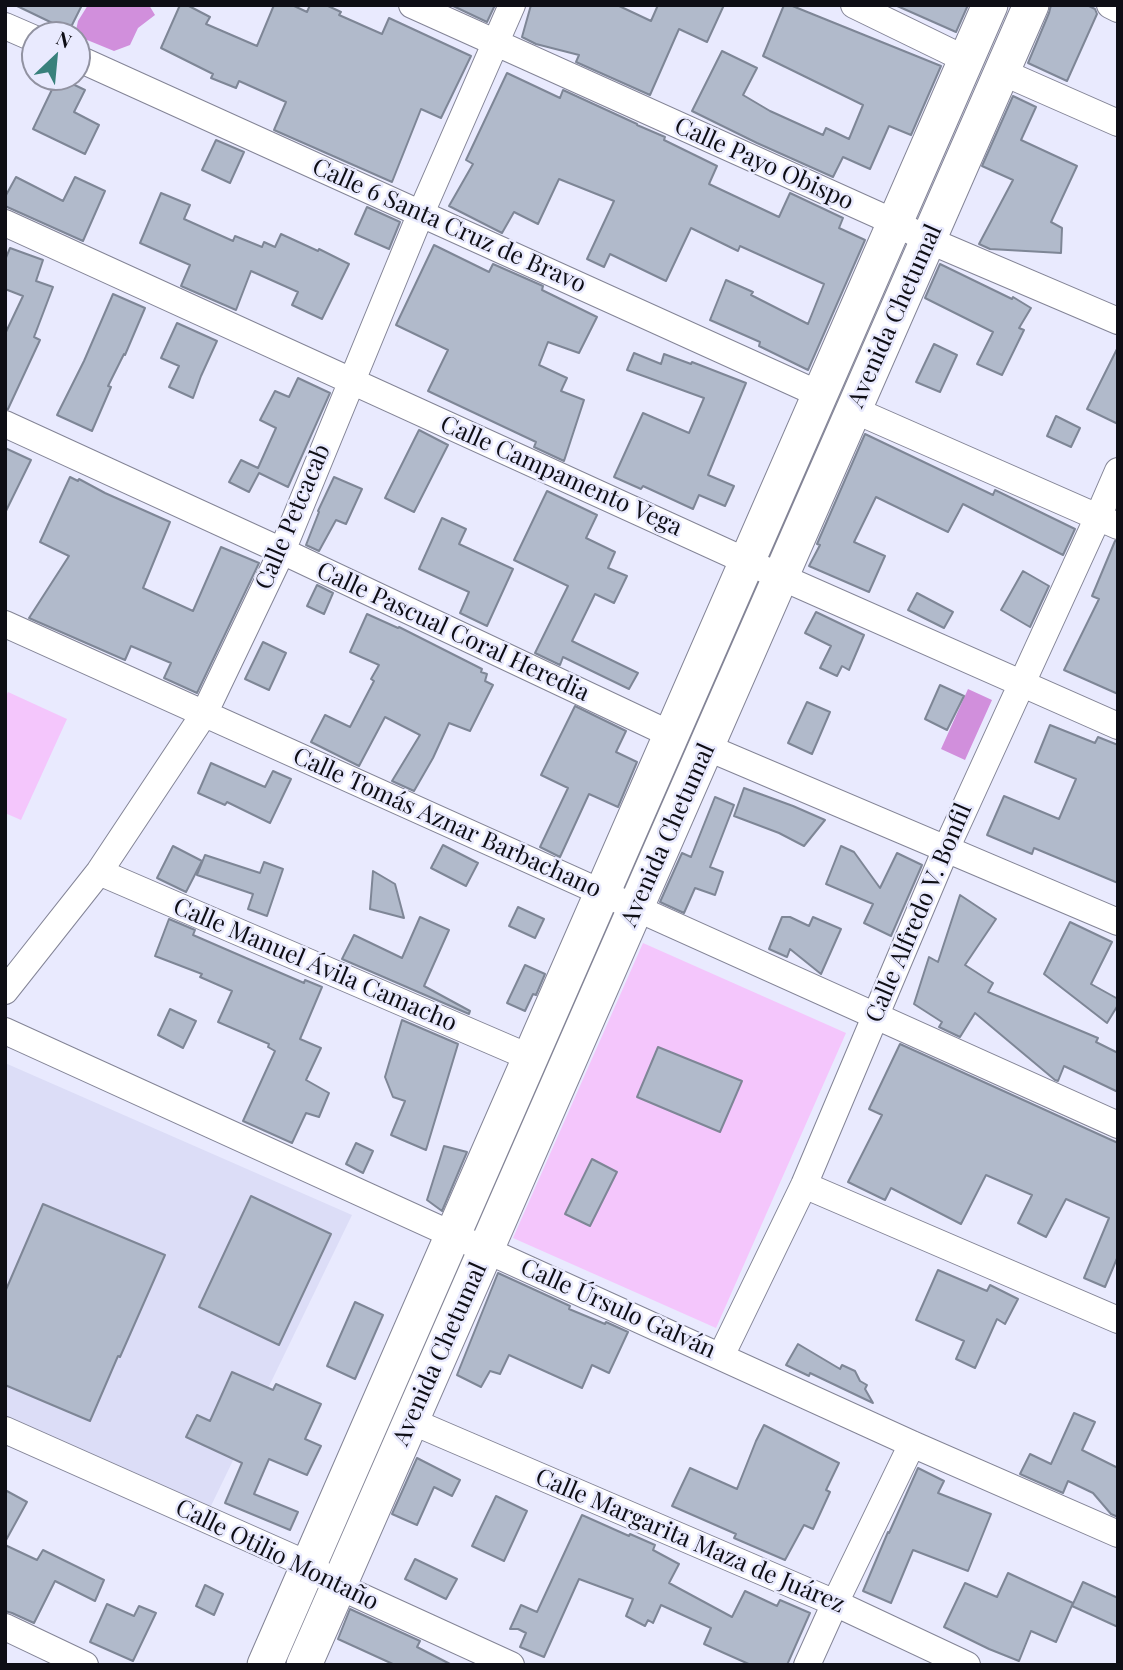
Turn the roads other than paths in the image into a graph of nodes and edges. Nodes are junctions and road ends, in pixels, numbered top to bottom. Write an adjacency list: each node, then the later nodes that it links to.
1 (412, 5): 8 (street, Calle Payo Obispo)
2 (512, 5): 8 (street, Calle Petcacab)
3 (854, 5): 9 (street)
4 (990, 5): 9 (main road, Avenida Chetumal)
5 (1031, 5): 11 (main road, Avenida Chetumal)
6 (1110, 5): 7 (street)
7 (1118, 9)
8 (496, 43): 13 (street, Calle Petcacab); 15 (street, Calle Payo Obispo)
9 (967, 60): 15 (main road, Avenida Chetumal)
10 (91, 64): 13 (street, Calle 6 Santa Cruz de Bravo)
11 (1002, 72): 12 (street); 16 (main road, Avenida Chetumal)
12 (1118, 123)
13 (421, 213): 18 (street, Calle Petcacab); 19 (street, Calle 6 Santa Cruz de Bravo)
14 (5, 223): 18 (street, Calle Campamento Vega)
15 (895, 223): 16 (street, Calle Payo Obispo); 19 (main road, Avenida Chetumal)
16 (929, 240): 17 (street, Calle Payo Obispo); 20 (main road, Avenida Chetumal)
17 (1118, 321)
18 (350, 381): 24 (street, Calle Petcacab); 25 (street, Calle Campamento Vega)
19 (821, 395): 25 (main road, Avenida Chetumal)
20 (854, 410): 23 (street); 26 (main road, Avenida Chetumal)
21 (5, 424): 24 (street, Calle Pascual Coral Heredia)
22 (1118, 471): 23 (street, Calle Alfredo V. Bonfil)
23 (1108, 522): 28 (street, Calle Alfredo V. Bonfil)
24 (282, 551): 29 (street, Calle Petcacab); 31 (street, Calle Pascual Coral Heredia)
25 (748, 561): 26 (street, Calle Campamento Vega); 31 (main road, Avenida Chetumal)
26 (780, 577): 28 (street, Calle Campamento Vega); 32 (main road, Avenida Chetumal)
27 (5, 624): 29 (street, Calle Tomás Aznar Barbachano)
28 (1022, 682): 30 (street, Calle Campamento Vega); 33 (street, Calle Alfredo V. Bonfil)
29 (204, 713): 34 (street, Calle Petcacab); 35 (street, Calle Tomás Aznar Barbachano)
30 (1118, 726)
31 (672, 735): 35 (main road, Avenida Chetumal)
32 (706, 747): 33 (street); 36 (main road, Avenida Chetumal)
33 (946, 849): 37 (street); 39 (street, Calle Alfredo V. Bonfil)
34 (99, 872): 38 (street, Calle Petcacab); 41 (street, Calle Manuel Ávila Camacho)
35 (603, 893): 36 (street, Calle Tomás Aznar Barbachano); 41 (main road, Avenida Chetumal)
36 (636, 908): 39 (street, Calle Tomás Aznar Barbachano); 45 (main road, Avenida Chetumal)
37 (1118, 922)
38 (5, 991)
39 (875, 1015): 42 (street, Calle Tomás Aznar Barbachano); 43 (street, Calle Alfredo V. Bonfil)
40 (5, 1031): 44 (street, Calle Úrsulo Galván)
41 (531, 1058): 44 (main road, Avenida Chetumal)
42 (1118, 1125)
43 (804, 1185): 46 (street); 47 (street, Calle Alfredo V. Bonfil)
44 (453, 1235): 45 (street, Calle Úrsulo Galván); 52 (main road, Avenida Chetumal)
45 (486, 1250): 47 (street, Calle Úrsulo Galván); 48 (main road, Avenida Chetumal)
46 (1118, 1320)
47 (721, 1356): 50 (street, Calle Úrsulo Galván)
48 (411, 1421): 53 (main road, Avenida Chetumal); 54 (street, Calle Margarita Maza de Juárez)
49 (5, 1430): 52 (street, Calle Otilio Montaño)
50 (912, 1444): 51 (street, Calle Úrsulo Galván); 54 (street)
51 (1118, 1534)
52 (309, 1565): 53 (street, Calle Otilio Montaño); 57 (main road, Avenida Chetumal)
53 (338, 1586): 58 (main road, Avenida Chetumal); 59 (street, Calle Otilio Montaño)
54 (835, 1603): 60 (street); 61 (street, Calle Margarita Maza de Juárez)
55 (5, 1627): 56 (street)
56 (85, 1665)
57 (265, 1665)
58 (304, 1665)
59 (511, 1665)
60 (807, 1665)
61 (967, 1665)

